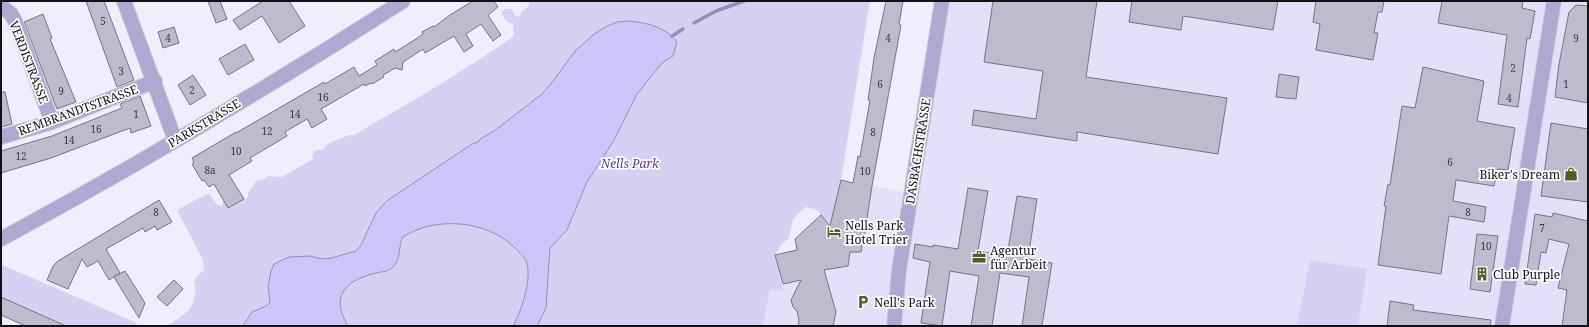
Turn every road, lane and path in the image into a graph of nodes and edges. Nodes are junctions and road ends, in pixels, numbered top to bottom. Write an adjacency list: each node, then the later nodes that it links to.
1 (124, 1): 6 (street)
2 (403, 1): 9 (street, PARKSTRASSE)
3 (942, 1): 11 (street, DASBACHSTRASSE)
4 (1554, 1): 12 (street)
5 (1, 6): 7 (street, VERDISTRASSE)
6 (154, 81): 7 (street, REMBRANDTSTRASSE); 9 (street)
7 (52, 122): 8 (street, REMBRANDTSTRASSE)
8 (1, 137)
9 (175, 140): 10 (street, PARKSTRASSE)
10 (1, 239)
11 (894, 326)
12 (1502, 326)

